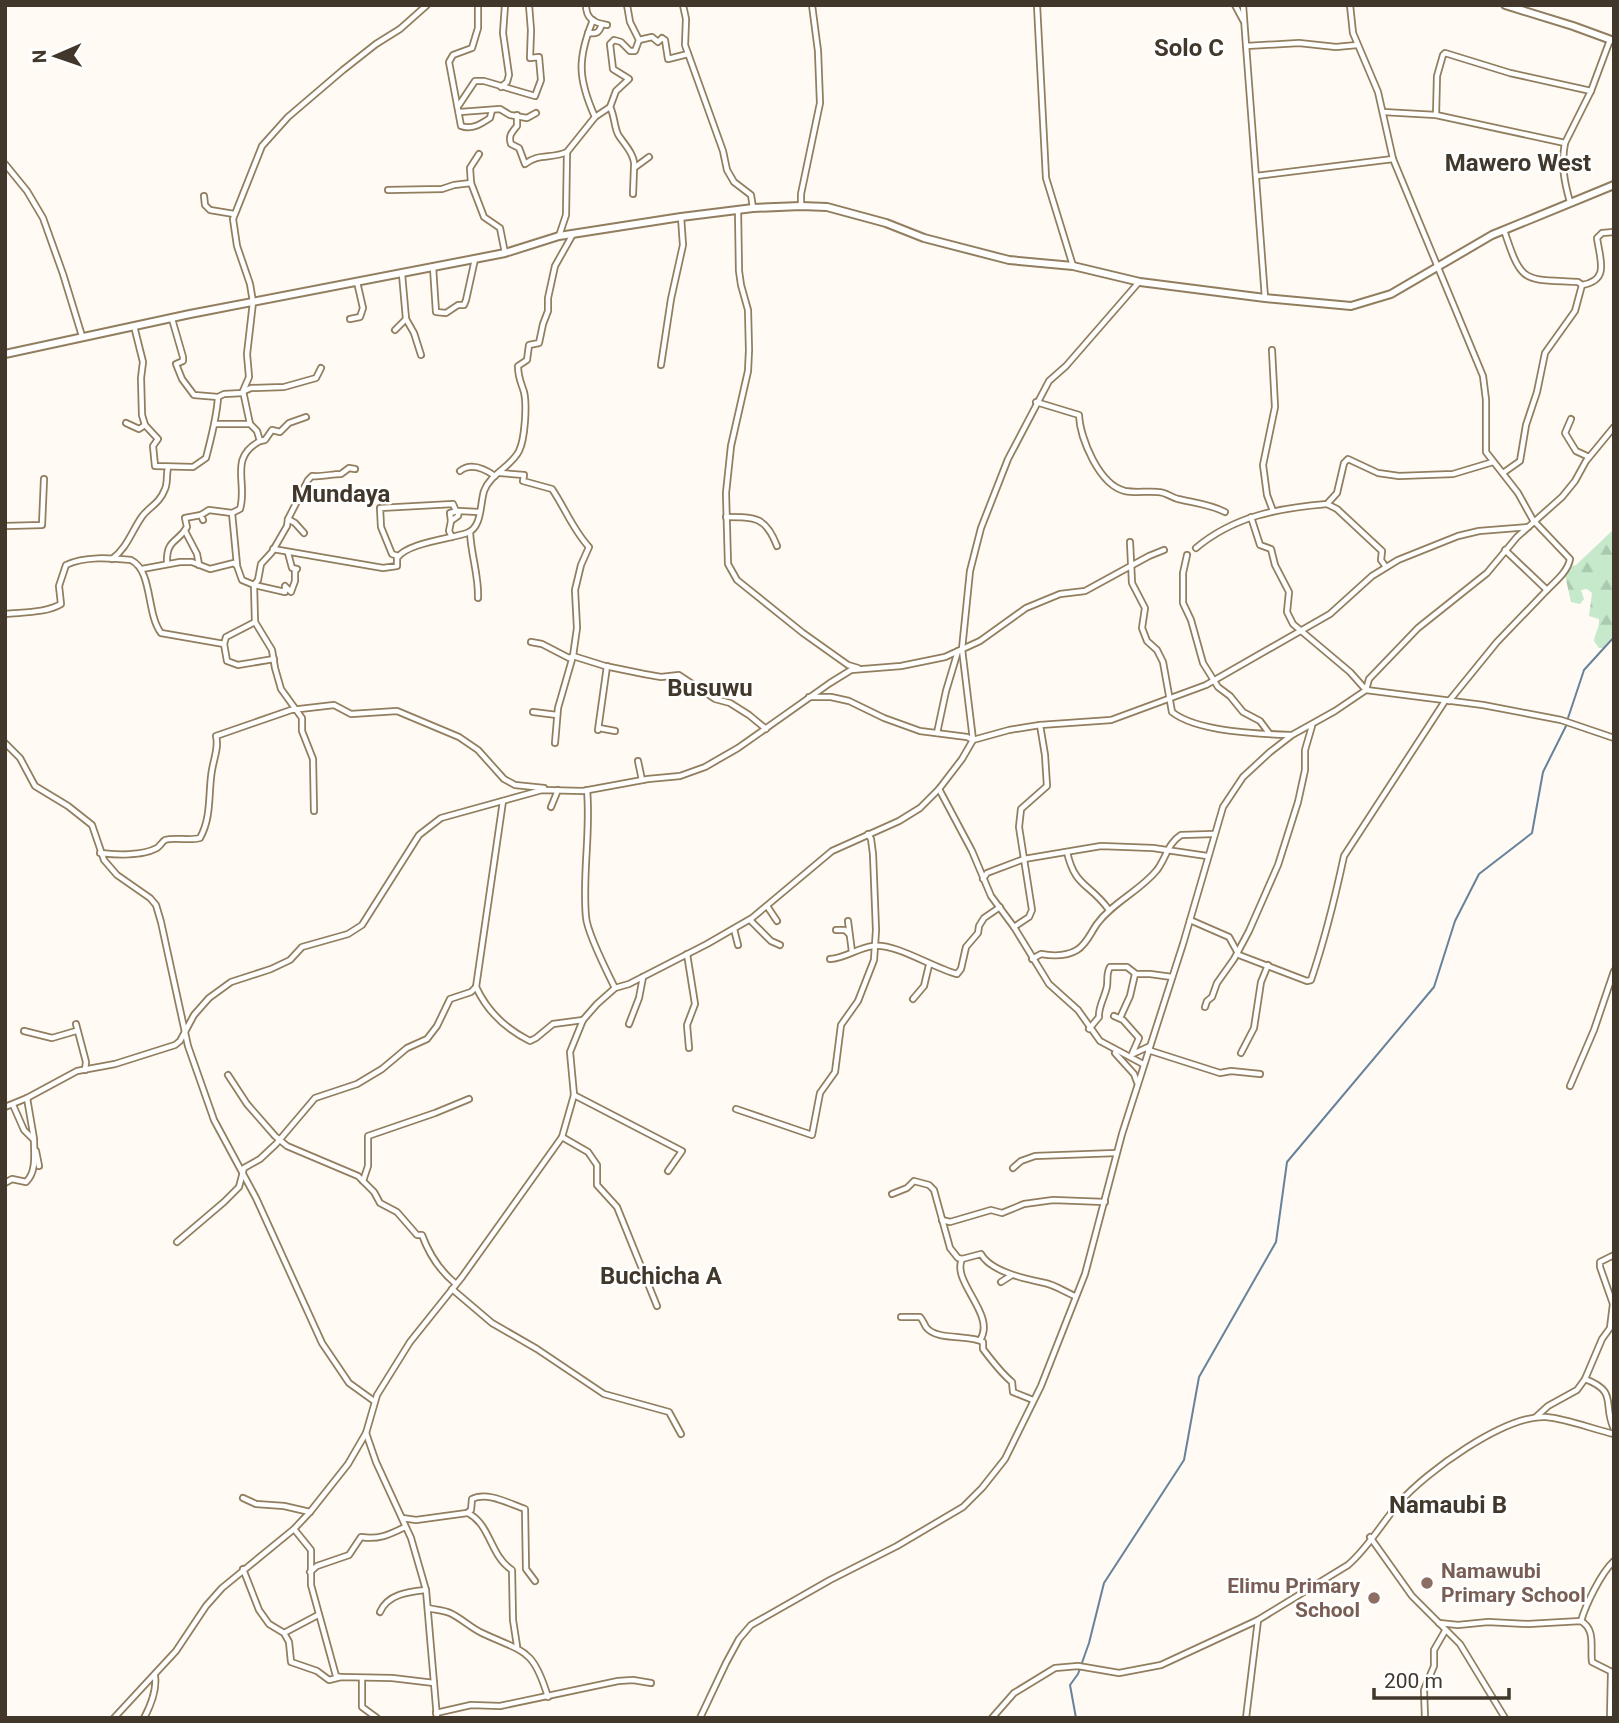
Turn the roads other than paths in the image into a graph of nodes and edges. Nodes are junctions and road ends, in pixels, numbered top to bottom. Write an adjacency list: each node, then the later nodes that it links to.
1 (427, 5): 50 (street)
2 (478, 5): 24 (street)
3 (505, 5): 22 (street)
4 (529, 5): 22 (street)
5 (586, 5): 14 (street)
6 (628, 5): 17 (street)
7 (683, 5): 21 (street)
8 (812, 5): 47 (street)
9 (1037, 5): 58 (street)
10 (1235, 5): 15 (street)
11 (1242, 5): 15 (street)
12 (1350, 5): 19 (street)
13 (1505, 5): 18 (main road)
14 (593, 20): 16 (street); 16 (street)
15 (1245, 24): 20 (street)
16 (588, 33): 32 (street)
17 (639, 40): 21 (street); 25 (street)
18 (1612, 41): 23 (street)
19 (1357, 45): 20 (street); 27 (street)
20 (1246, 46): 40 (street)
21 (688, 54): 48 (street)
22 (501, 87): 24 (street)
23 (1591, 90): 30 (street); 33 (street)
24 (458, 105): 28 (street)
25 (610, 107): 32 (street); 39 (street)
26 (492, 110): 28 (street); 28 (street); 31 (street)
27 (1383, 111): 30 (street); 37 (street)
28 (460, 112)
29 (536, 113): 31 (street)
30 (1436, 115): 33 (street)
31 (517, 116): 34 (street)
32 (595, 117): 34 (street)
33 (1565, 143): 46 (street)
34 (567, 152): 55 (street)
35 (478, 154): 41 (street)
36 (649, 156): 39 (street)
37 (1393, 159): 40 (street); 60 (street)
38 (5, 164): 72 (street)
39 (634, 168): 44 (street)
40 (1256, 176): 65 (street)
41 (471, 183): 43 (street); 56 (street)
42 (1614, 186): 46 (main road)
43 (388, 190)
44 (633, 194)
45 (204, 196): 50 (street)
46 (1570, 202): 52 (main road)
47 (800, 206): 48 (main road); 58 (main road)
48 (753, 208): 49 (main road)
49 (738, 210): 51 (main road); 105 (street)
50 (234, 214): 66 (street)
51 (681, 216): 54 (main road); 76 (street)
52 (1504, 230): 60 (main road); 64 (street)
53 (1614, 232): 64 (street)
54 (573, 234): 55 (main road); 95 (street)
55 (559, 236): 56 (main road)
56 (505, 253): 57 (main road)
57 (475, 259): 59 (main road); 59 (street)
58 (1073, 266): 63 (main road)
59 (433, 267): 61 (main road)
60 (1438, 268): 65 (main road); 90 (street)
61 (402, 274): 62 (main road); 69 (street)
62 (357, 282): 66 (main road); 68 (street)
63 (1140, 282): 65 (main road); 80 (street)
64 (1582, 285): 94 (street)
65 (1265, 298)
66 (253, 302): 67 (main road); 78 (street)
67 (171, 318): 70 (main road); 79 (street)
68 (350, 319)
69 (405, 319): 71 (street); 75 (street)
70 (134, 326): 72 (main road); 86 (street)
71 (395, 330)
72 (82, 336): 74 (main road)
73 (1272, 350): 101 (street)
74 (5, 354)
75 (421, 355)
76 (661, 365)
77 (321, 368): 78 (street)
78 (243, 392): 79 (street); 85 (street)
79 (219, 397): 84 (street)
80 (1036, 402): 103 (street); 139 (street)
81 (306, 417): 88 (street)
82 (1571, 419): 89 (street)
83 (126, 423): 86 (street)
84 (215, 424): 85 (street); 91 (street)
85 (250, 424): 88 (street)
86 (145, 425): 91 (street)
87 (1614, 427): 89 (street)
88 (260, 441): 104 (street)
89 (1589, 457): 108 (street)
90 (1493, 462): 94 (street); 97 (street)
91 (168, 468): 124 (street)
92 (355, 469): 107 (street)
93 (460, 471): 95 (street)
94 (1503, 473): 108 (street)
95 (497, 474): 102 (street); 140 (street)
96 (44, 479): 109 (street)
97 (1335, 497): 98 (street); 99 (street)
98 (1327, 504): 99 (street); 101 (street)
99 (1338, 509): 129 (street)
100 (458, 511): 102 (street); 114 (street); 123 (street)
101 (1273, 511): 106 (street)
102 (479, 512): 113 (street)
103 (1225, 512)
104 (232, 513): 111 (street); 127 (street)
105 (726, 517): 116 (street); 143 (street)
106 (1251, 517): 117 (street); 136 (street)
107 (288, 519): 112 (street); 118 (street)
108 (1533, 520): 110 (street); 132 (street)
109 (5, 526)
110 (1528, 527): 120 (street); 129 (street)
111 (186, 531): 125 (street); 126 (street)
112 (303, 533)
113 (470, 533): 114 (street); 133 (street)
114 (452, 537): 123 (street)
115 (1130, 542): 128 (street)
116 (778, 546)
117 (1196, 548)
118 (274, 550): 121 (street); 131 (street)
119 (1164, 550): 128 (street)
120 (1505, 550): 132 (street); 145 (street)
121 (288, 553): 123 (street); 131 (street)
122 (1187, 555): 144 (street)
123 (398, 556)
124 (111, 559): 130 (street); 134 (street)
125 (167, 563): 126 (street); 130 (street)
126 (199, 565): 127 (street)
127 (237, 566): 131 (street)
128 (1130, 567): 139 (street); 147 (street)
129 (1386, 567): 136 (street)
130 (142, 569): 138 (street)
131 (254, 585): 135 (street)
132 (1547, 590): 148 (street)
133 (478, 598)
134 (5, 614)
135 (255, 622): 138 (street); 141 (street)
136 (1301, 630): 144 (street); 145 (street)
137 (531, 642): 140 (street)
138 (224, 644): 141 (street)
139 (960, 650): 143 (street); 156 (street); 160 (street)
140 (573, 656): 142 (street); 151 (street)
141 (274, 659): 149 (street)
142 (607, 666): 154 (street); 155 (street)
143 (859, 668): 146 (street)
144 (1214, 679): 147 (street); 157 (street)
145 (1366, 690): 148 (street); 153 (street)
146 (809, 697): 154 (street); 156 (street)
147 (1168, 698): 152 (street); 157 (street)
148 (1447, 701): 159 (street); 200 (street)
149 (295, 710): 165 (street); 171 (street); 176 (street)
150 (533, 712): 151 (street)
151 (557, 715): 162 (street)
152 (1040, 725): 160 (street); 178 (street)
153 (1312, 725): 158 (street); 195 (street)
154 (766, 729): 164 (street)
155 (615, 731)
156 (937, 733): 160 (street)
157 (1270, 734): 158 (street)
158 (1292, 735): 173 (street)
159 (1614, 738)
160 (972, 740): 166 (street)
161 (5, 743): 176 (street)
162 (555, 743)
163 (638, 761): 164 (street)
164 (642, 780): 168 (street)
165 (551, 789): 167 (street); 169 (street)
166 (939, 789): 172 (street); 179 (street)
167 (558, 790): 168 (street); 170 (street)
168 (587, 790): 206 (street)
169 (503, 801): 205 (street); 215 (street)
170 (551, 807)
171 (314, 811)
172 (867, 834): 180 (street); 193 (street)
173 (1213, 834): 174 (street); 177 (street)
174 (1167, 851): 175 (street); 177 (street); 182 (street)
175 (1067, 852): 178 (street); 182 (street)
176 (100, 853): 215 (street)
177 (1207, 856): 184 (street)
178 (1024, 859): 179 (street); 187 (street)
179 (983, 879): 181 (street)
180 (767, 905): 183 (street); 185 (street)
181 (1000, 907): 187 (street); 199 (street)
182 (1109, 911): 198 (street)
183 (750, 920): 188 (street); 191 (street)
184 (1190, 920): 195 (street); 204 (street)
185 (777, 921)
186 (848, 921): 190 (street)
187 (1014, 928): 198 (street)
188 (734, 929): 192 (street); 196 (street)
189 (836, 930): 190 (street)
190 (850, 934): 194 (street)
191 (780, 944)
192 (738, 945)
193 (876, 946): 194 (street); 199 (street); 235 (street)
194 (852, 952): 197 (street)
195 (1237, 952): 200 (street); 208 (street)
196 (687, 954): 203 (street); 218 (street)
197 (830, 959)
198 (1032, 959): 214 (street)
199 (929, 965): 207 (street)
200 (1268, 965): 221 (street)
201 (1614, 971): 229 (street)
202 (1135, 974): 204 (street); 210 (street); 214 (street)
203 (643, 976): 206 (street); 213 (street)
204 (1172, 977): 219 (street)
205 (477, 987): 211 (street); 238 (street)
206 (615, 988): 211 (street)
207 (913, 999)
208 (1205, 1007)
209 (1114, 1016): 210 (street)
210 (1120, 1018): 222 (street)
211 (583, 1020): 230 (street)
212 (76, 1024): 217 (street)
213 (629, 1024)
214 (1089, 1029): 220 (street)
215 (184, 1030): 225 (street); 243 (street)
216 (24, 1031): 217 (street)
217 (76, 1031): 225 (street)
218 (689, 1048)
219 (1149, 1048): 222 (street); 224 (street); 226 (street)
220 (1114, 1050): 223 (street); 228 (street)
221 (1241, 1053)
222 (1132, 1054): 223 (street)
223 (1125, 1056): 224 (street)
224 (1143, 1064): 228 (street)
225 (85, 1070): 231 (street)
226 (1260, 1074)
227 (228, 1075): 238 (street)
228 (1138, 1082): 239 (street)
229 (1570, 1086)
230 (574, 1095): 236 (street); 242 (street)
231 (27, 1098): 233 (street); 237 (street)
232 (469, 1099): 244 (street)
233 (13, 1105): 234 (street); 237 (street)
234 (5, 1107)
235 (736, 1109)
236 (562, 1137): 254 (street); 256 (street)
237 (34, 1140): 240 (street); 245 (street)
238 (280, 1140): 243 (street); 244 (street)
239 (1116, 1153): 241 (street); 247 (street)
240 (40, 1166)
241 (1013, 1167)
242 (668, 1171)
243 (242, 1173): 249 (street); 261 (street)
244 (363, 1181): 254 (street)
245 (5, 1183)
246 (892, 1194): 248 (street)
247 (1105, 1202): 248 (street); 255 (street)
248 (942, 1220): 251 (street)
249 (177, 1242)
250 (1614, 1255): 259 (street)
251 (962, 1259): 252 (street); 258 (street)
252 (1012, 1275): 253 (street); 255 (street)
253 (1001, 1282)
254 (454, 1286): 261 (street); 265 (street)
255 (1075, 1296): 260 (street)
256 (657, 1306)
257 (901, 1317): 258 (street)
258 (980, 1340): 260 (street)
259 (1585, 1379): 262 (street); 263 (street)
260 (1033, 1400): 298 (street)
261 (374, 1401): 264 (street)
262 (1536, 1418): 263 (street); 272 (street)
263 (1614, 1432)
264 (366, 1433): 267 (street); 269 (street)
265 (681, 1434)
266 (243, 1498): 267 (street)
267 (310, 1512): 271 (street)
268 (467, 1513): 269 (street); 276 (street); 286 (street)
269 (402, 1518): 270 (street)
270 (405, 1527): 275 (street); 277 (street)
271 (294, 1529): 274 (street); 275 (street)
272 (1370, 1538): 281 (street); 283 (street)
273 (1614, 1561): 282 (street)
274 (243, 1569): 285 (street); 288 (street)
275 (310, 1572): 280 (street)
276 (535, 1581)
277 (426, 1590): 278 (street); 279 (street)
278 (429, 1608): 286 (street); 291 (street)
279 (380, 1612)
280 (318, 1615): 285 (street); 289 (street)
281 (1258, 1620): 299 (street); 300 (street)
282 (1581, 1621): 283 (street); 287 (street)
283 (1436, 1622): 284 (street)
284 (1446, 1630): 301 (street); 302 (street)
285 (284, 1633): 289 (street)
286 (517, 1646): 293 (street)
287 (1612, 1673): 303 (street)
288 (155, 1675): 295 (street); 296 (street)
289 (341, 1677): 290 (street)
290 (362, 1678): 291 (street); 297 (street)
291 (434, 1683): 294 (street)
292 (651, 1683): 293 (street)
293 (548, 1697): 294 (street)
294 (437, 1715)
295 (114, 1718)
296 (144, 1718)
297 (377, 1718)
298 (700, 1718)
299 (992, 1718)
300 (1246, 1718)
301 (1425, 1718)
302 (1505, 1718)
303 (1610, 1718)

